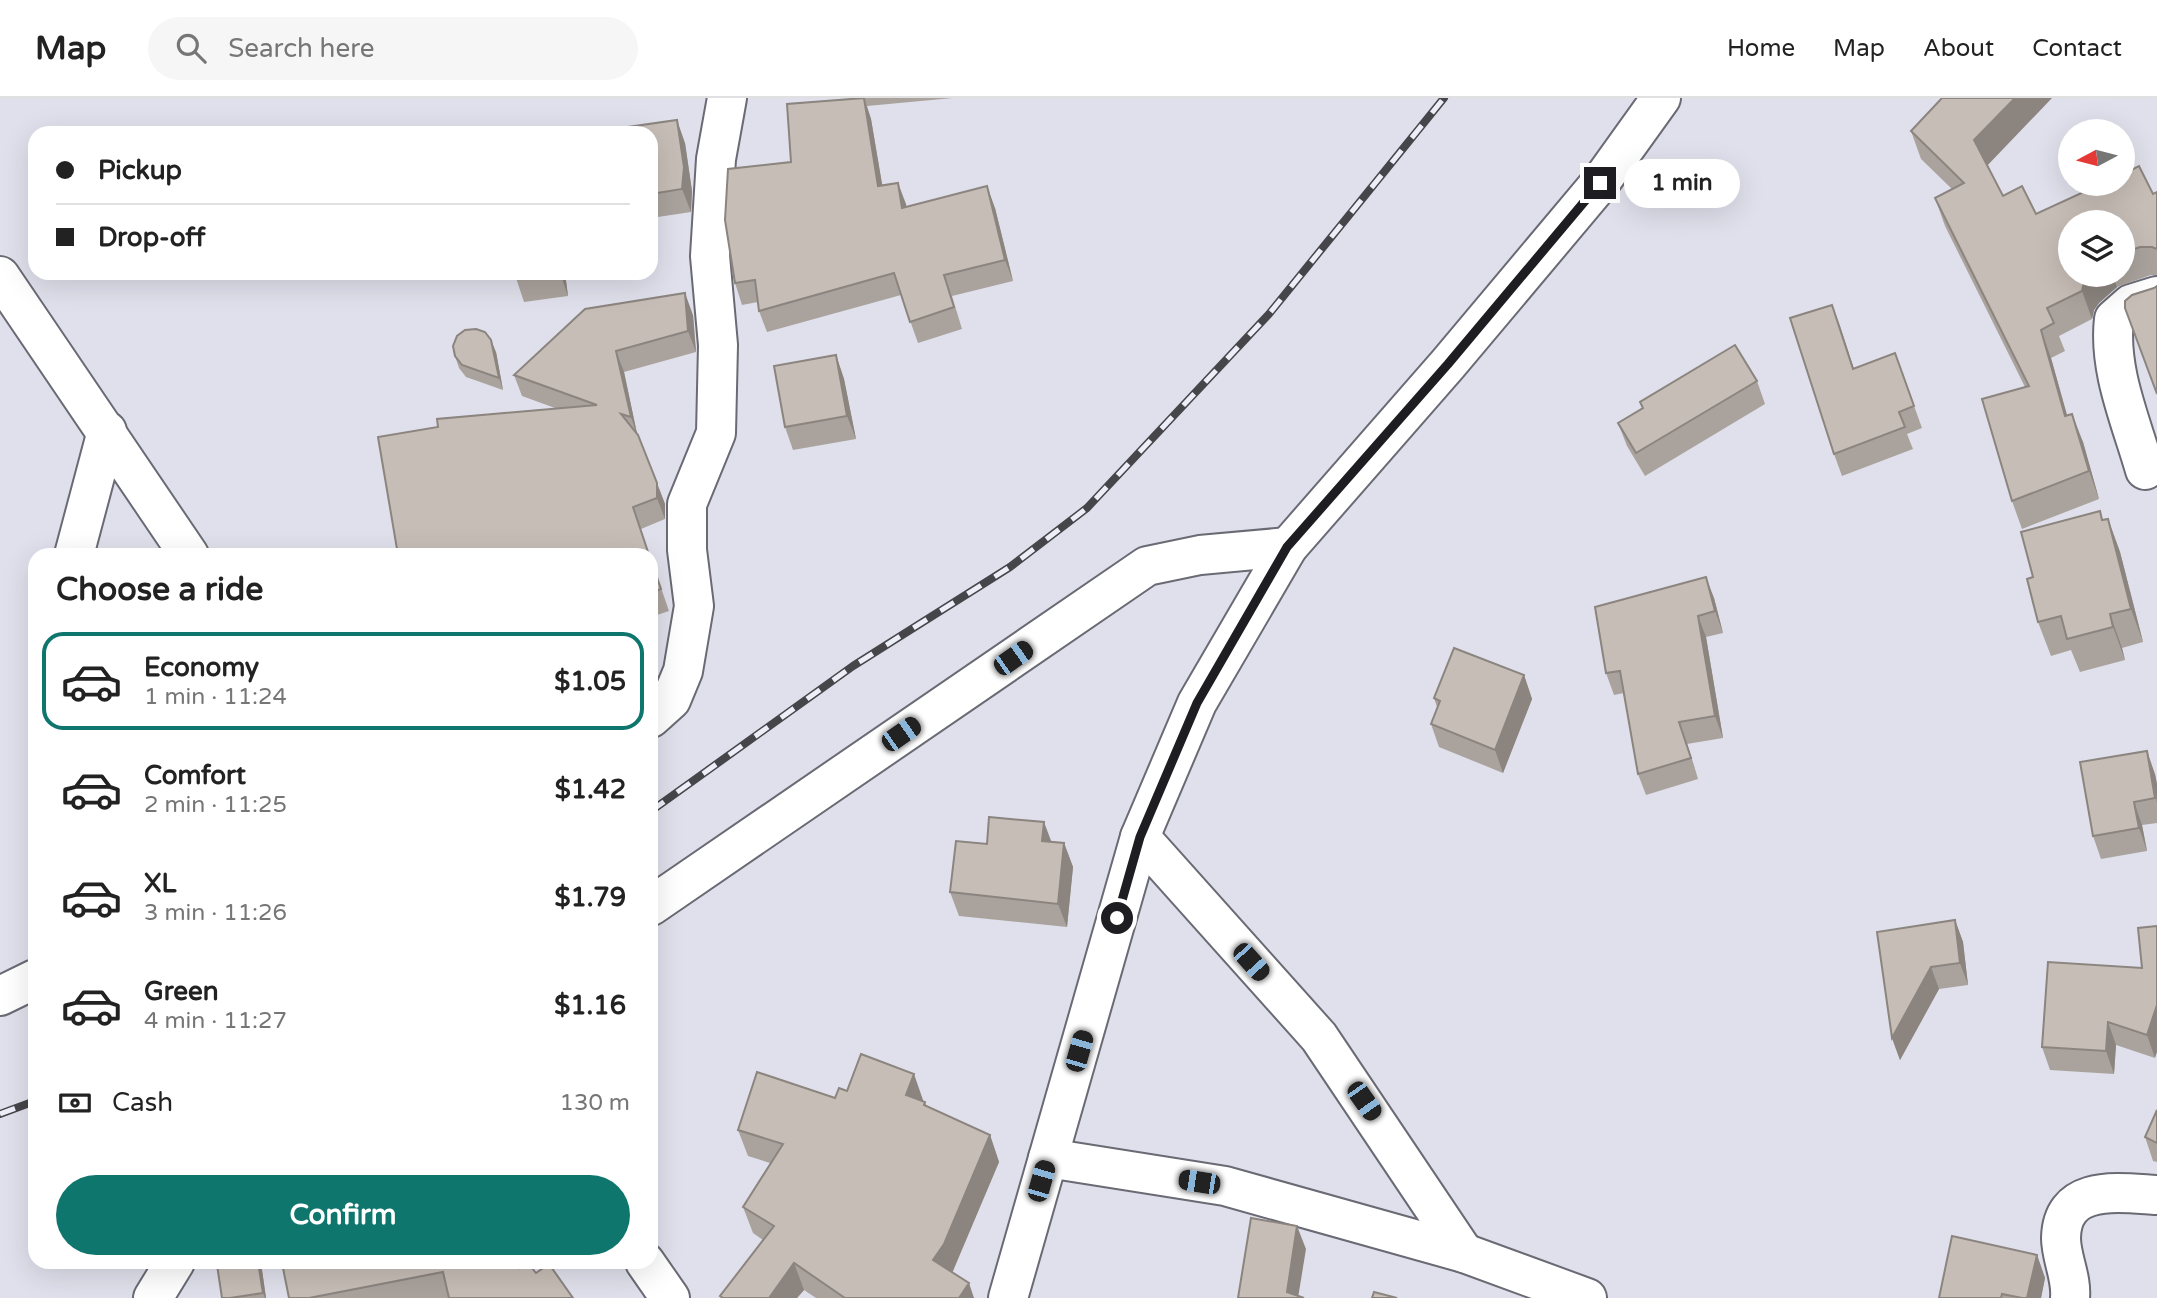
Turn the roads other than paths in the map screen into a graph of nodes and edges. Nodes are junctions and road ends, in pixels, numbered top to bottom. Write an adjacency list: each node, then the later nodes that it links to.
1 (727, 98): 10 (street)
2 (1661, 98): 7 (street)
3 (0, 275): 5 (street)
4 (2157, 296): 6 (street)
5 (107, 431): 8 (street); 9 (street)
6 (2145, 470)
7 (1287, 547): 11 (street); 12 (street)
8 (76, 548)
9 (184, 548)
10 (658, 712)
11 (1140, 837): 15 (street); 17 (street)
12 (658, 901)
13 (28, 982): 14 (street)
14 (0, 996)
15 (1048, 1158): 17 (street); 22 (street)
16 (2157, 1195): 24 (street)
17 (1464, 1253): 23 (street)
18 (171, 1269): 20 (street)
19 (650, 1269): 21 (street)
20 (153, 1298)
21 (670, 1298)
22 (1008, 1298)
23 (1587, 1298)
24 (2070, 1298)

